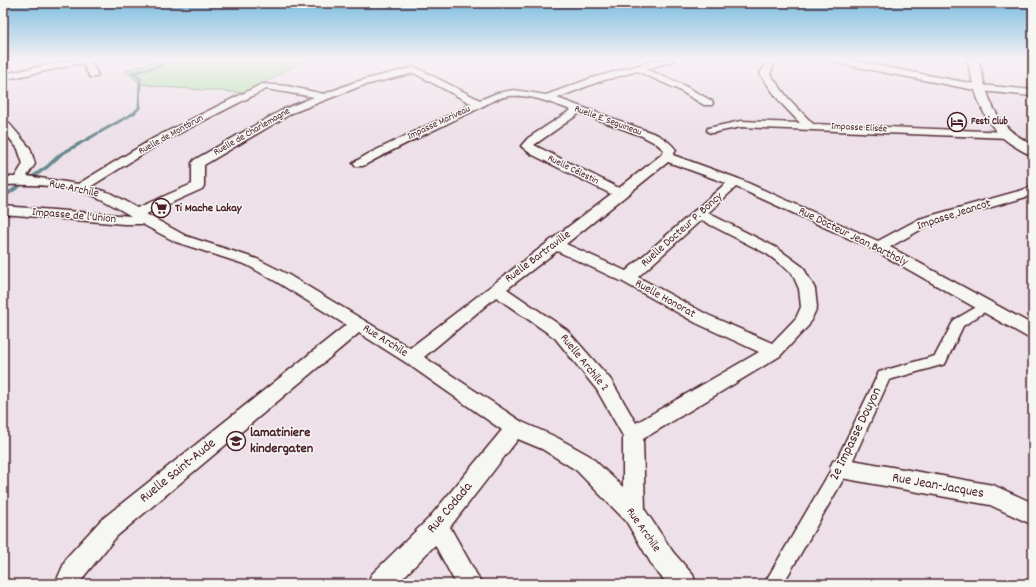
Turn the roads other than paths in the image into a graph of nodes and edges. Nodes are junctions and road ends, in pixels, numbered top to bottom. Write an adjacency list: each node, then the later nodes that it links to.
1 (264, 86): 26 (street, Ruelle de Montbrun)
2 (268, 86): 11 (street, Ruelle de Montbrun)
3 (352, 86): 11 (street, Ruelle de Charlemagne)
4 (446, 86): 14 (street, Ruelle de Charlemagne)
5 (579, 86): 12 (street)
6 (679, 86): 13 (street)
7 (774, 86): 17 (street)
8 (972, 86): 9 (street)
9 (980, 88): 10 (street); 19 (street)
10 (1033, 93)
11 (322, 96): 31 (street, Ruelle de Charlemagne)
12 (546, 99): 14 (street, Impasse Mariveau); 15 (street, Ruelle E. Seguineau)
13 (708, 103)
14 (480, 104): 22 (street, Impasse Mariveau)
15 (578, 110): 20 (street, Ruelle E. Seguineau); 28 (street, Ruelle Célestin)
16 (3, 123): 23 (street)
17 (809, 126): 18 (street, Impasse Elisée); 19 (street, Impasse Elisée)
18 (712, 130)
19 (1008, 135): 21 (street)
20 (667, 151): 25 (street, Rue Docteur Jean Bartholy); 28 (street, Ruelle Bartraville)
21 (1033, 151)
22 (359, 163)
23 (25, 180): 24 (street, Rue Archile); 26 (street, Rue Archile)
24 (3, 181)
25 (735, 182): 30 (street, Ruelle Docteur P. Boncy); 33 (street, Rue Docteur Jean Bartholy)
26 (80, 188): 31 (street, Rue Archile)
27 (1033, 191): 33 (street, Impasse Jeancot)
28 (619, 193): 32 (street, Ruelle Bartraville)
29 (3, 210): 31 (street, Impasse de l'Union)
30 (700, 214): 34 (street, Ruelle Docteur P. Boncy); 39 (street)
31 (140, 217): 37 (street, Rue Archile)
32 (556, 245): 34 (street, Ruelle Honorat); 35 (street, Ruelle Bartraville)
33 (879, 247): 36 (street, Rue Docteur Jean Bartholy)
34 (628, 278): 39 (street, Ruelle Honorat)
35 (496, 289): 40 (street, Ruelle Bartraville); 42 (street, Ruelle Archile 2)
36 (984, 306): 38 (street, Rue Docteur Jean Bartholy); 43 (street, 2e Impasse Douyon)
37 (358, 324): 40 (street, Rue Archile); 47 (street, Ruelle Saint-Aude)
38 (1033, 333)
39 (774, 351): 42 (street)
40 (411, 357): 41 (street, Rue Archile)
41 (515, 428): 44 (street, Rue Archile); 46 (street, Rue Codada)
42 (633, 436): 44 (street, Ruelle Archile 2)
43 (841, 468): 45 (street, Rue Jean-Jacques); 51 (street, 2e Impasse Douyon)
44 (634, 513): 50 (street, Rue Archile)
45 (1033, 514)
46 (438, 526): 48 (street, Rue Codada); 49 (street)
47 (67, 584)
48 (380, 584)
49 (470, 584)
50 (684, 584)
51 (774, 584)

